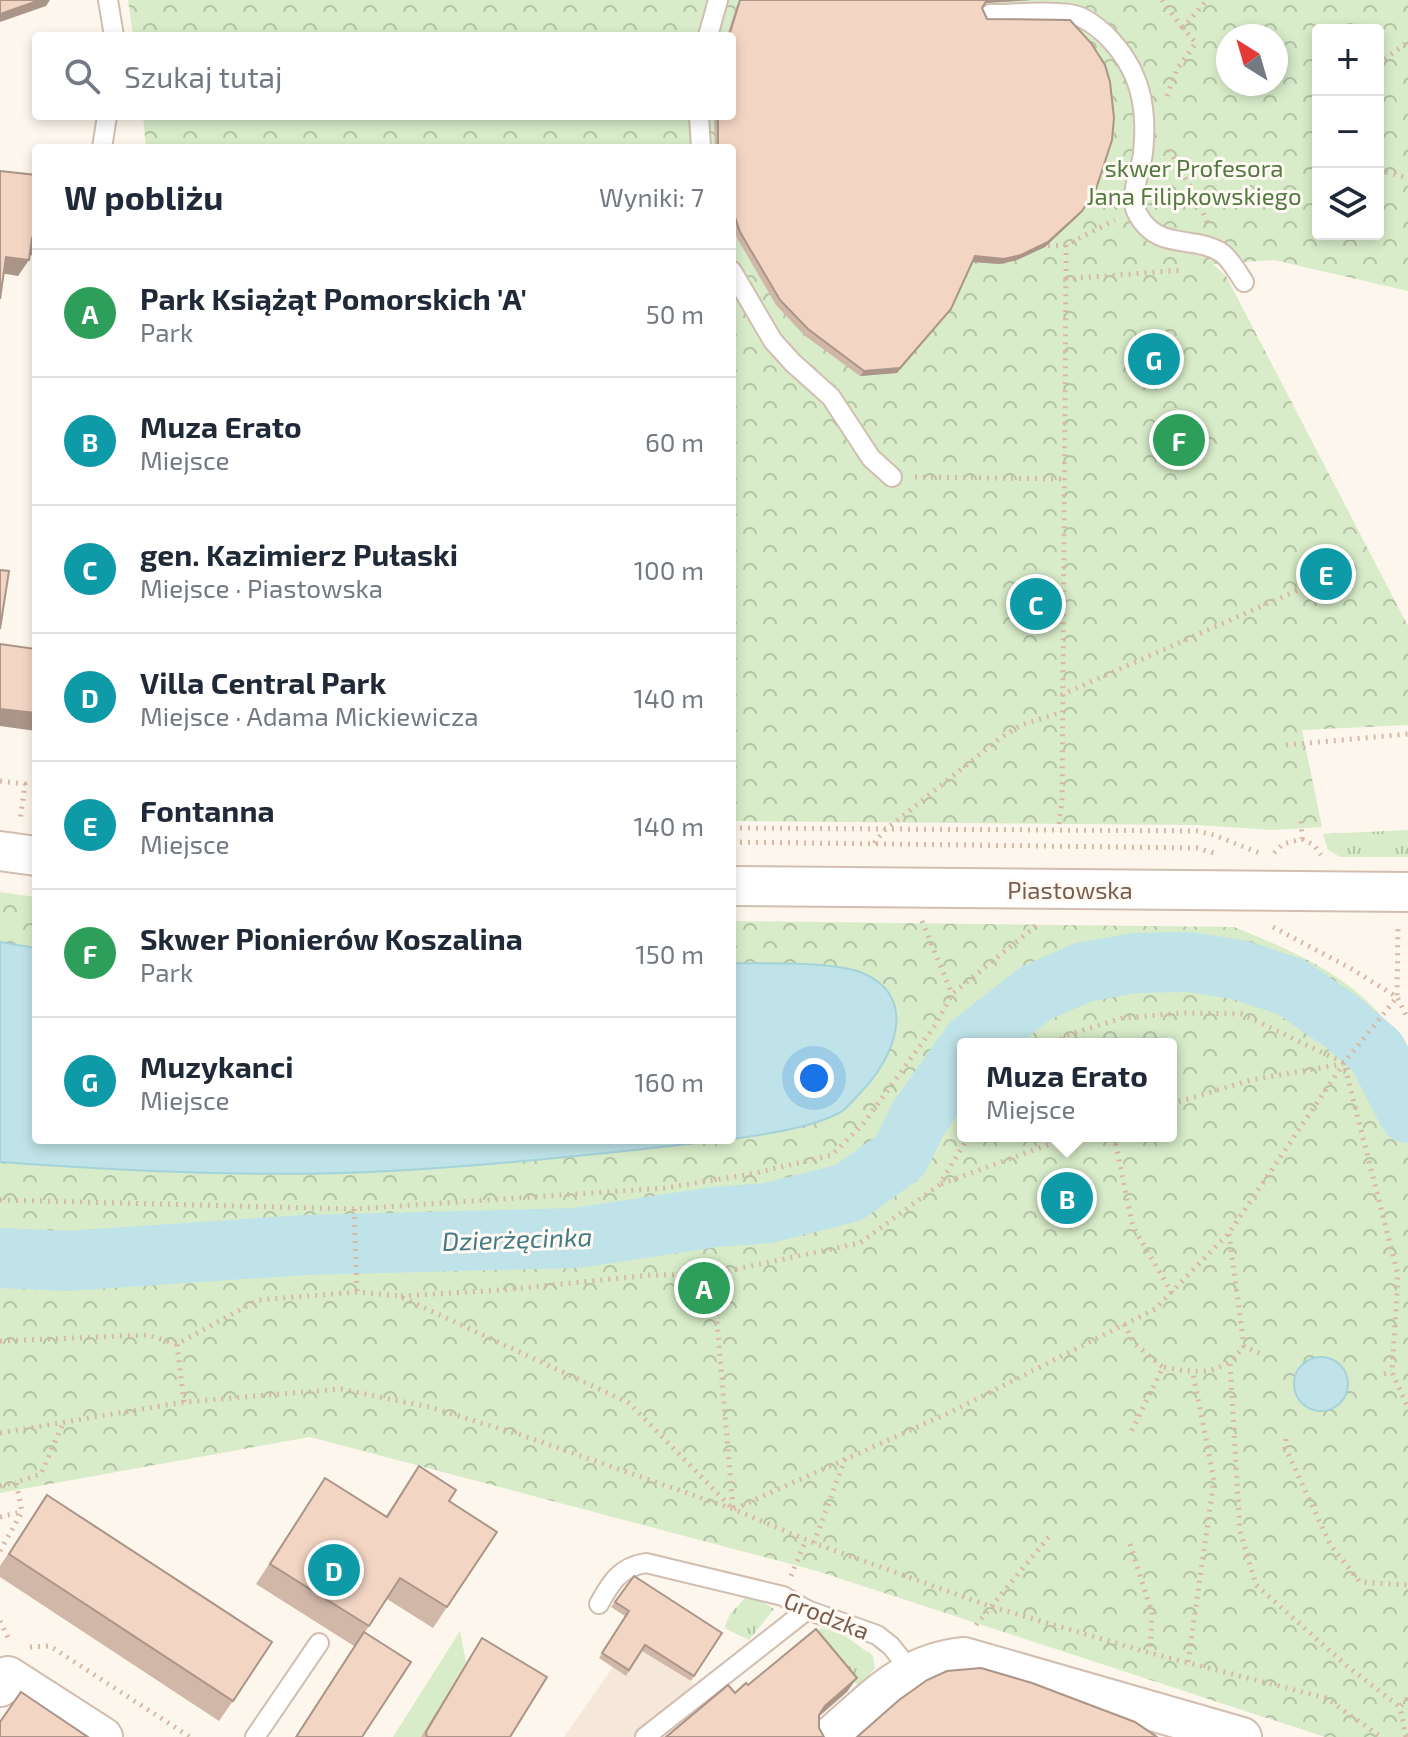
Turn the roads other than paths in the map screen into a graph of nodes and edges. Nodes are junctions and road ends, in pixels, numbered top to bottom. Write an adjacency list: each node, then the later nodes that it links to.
1 (108, 0): 4 (lane)
2 (718, 0): 5 (lane)
3 (990, 14): 11 (lane)
4 (113, 32)
5 (709, 32)
6 (106, 120): 8 (lane)
7 (699, 120): 9 (lane)
8 (103, 144)
9 (701, 144)
10 (736, 278): 12 (lane)
11 (1244, 282)
12 (892, 477)
13 (736, 886): 14 (street, Piastowska)
14 (1403, 908)
15 (599, 1604): 16 (lane, Grodzka)
16 (807, 1610): 18 (lane, Grodzka); 22 (lane)
17 (319, 1643): 21 (lane)
18 (911, 1671): 23 (street); 24 (street)
19 (0, 1687): 20 (street)
20 (103, 1737)
21 (255, 1737)
22 (645, 1737)
23 (830, 1737)
24 (1242, 1737)

